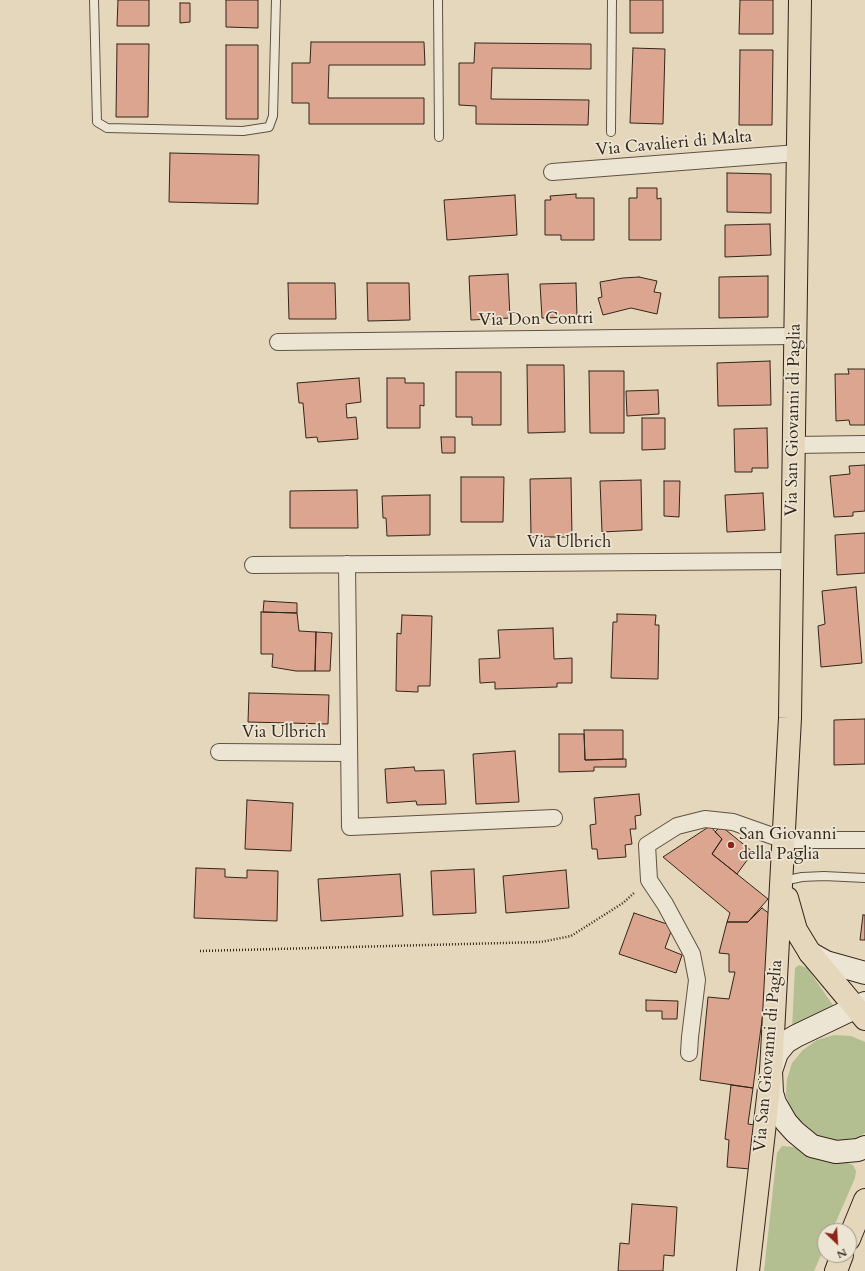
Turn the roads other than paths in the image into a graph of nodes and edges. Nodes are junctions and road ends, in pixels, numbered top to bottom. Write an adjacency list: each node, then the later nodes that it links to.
1 (94, 0): 2 (lane)
2 (276, 0)
3 (438, 0): 7 (lane)
4 (612, 0): 6 (lane)
5 (800, 0): 8 (main road, Via San Giovanni di Paglia)
6 (612, 132)
7 (439, 137)
8 (798, 153): 9 (street, Via Cavalieri di Malta); 10 (main road, Via San Giovanni di Paglia)
9 (552, 172)
10 (795, 336): 11 (street, Via Don Contri); 13 (main road, Via San Giovanni di Paglia)
11 (278, 342)
12 (865, 444): 13 (street)
13 (793, 445): 14 (main road, Via San Giovanni di Paglia)
14 (792, 561): 15 (street, Via Ulbrich); 20 (main road, Via San Giovanni di Paglia)
15 (347, 564): 16 (street, Via Ulbrich); 18 (street, Via Ulbrich)
16 (253, 565)
17 (218, 752): 18 (street, Via Ulbrich)
18 (349, 753): 19 (street, Via Ulbrich)
19 (554, 818)
20 (784, 840): 21 (street); 23 (main road, Via San Giovanni di Paglia); 27 (street)
21 (865, 840)
22 (865, 878): 23 (lane)
23 (782, 882): 24 (main road); 28 (main road, Via San Giovanni di Paglia)
24 (810, 953): 25 (street); 26 (main road)
25 (865, 973)
26 (862, 1010): 28 (street)
27 (689, 1053)
28 (771, 1072): 29 (street); 33 (main road, Via San Giovanni di Paglia)
29 (865, 1147)
30 (864, 1202): 31 (main road); 32 (street)
31 (855, 1223)
32 (865, 1230)
33 (748, 1271)

